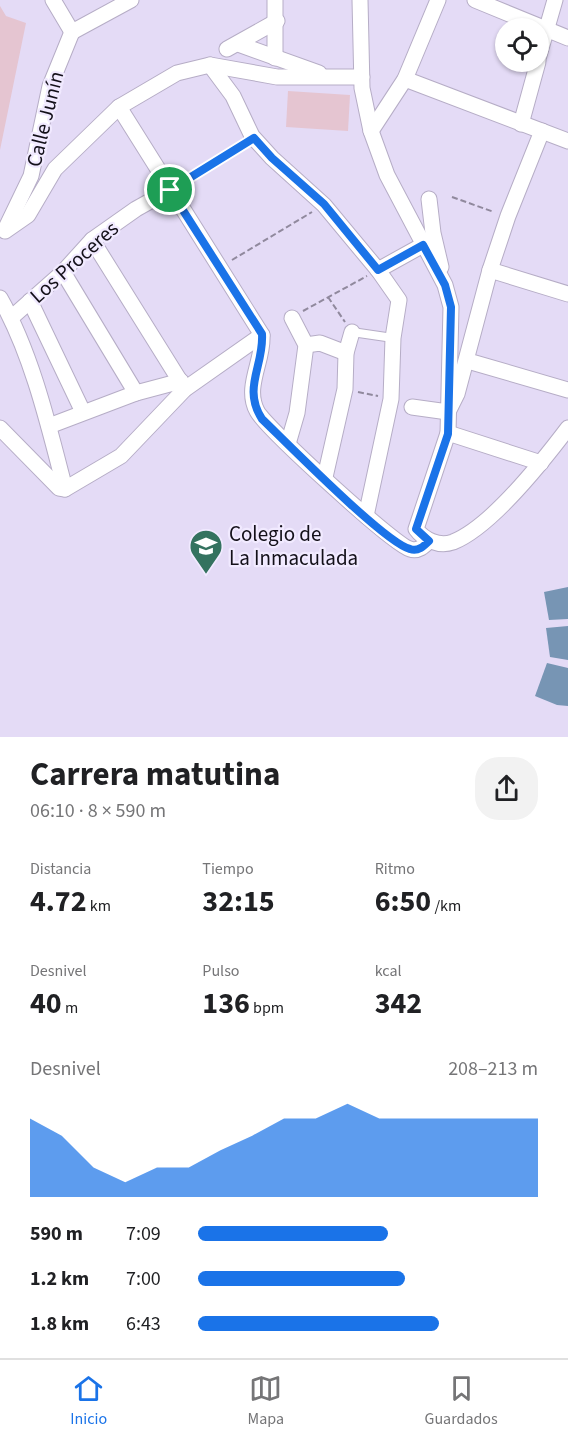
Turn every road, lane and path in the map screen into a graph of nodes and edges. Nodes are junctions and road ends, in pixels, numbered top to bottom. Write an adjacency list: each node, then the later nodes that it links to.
1 (53, 0): 12 (street)
2 (131, 0): 12 (street)
3 (275, 0): 10 (street)
4 (360, 0): 18 (street)
5 (438, 0): 19 (street)
6 (475, 0): 8 (street)
7 (555, 0): 9 (street)
8 (518, 18)
9 (549, 20)
10 (277, 21): 14 (street); 14 (street)
11 (549, 31): 13 (street)
12 (72, 32): 31 (street, Calle Junín)
13 (568, 38)
14 (275, 58): 17 (street)
15 (210, 65): 17 (street); 20 (street); 24 (street)
16 (535, 72): 21 (street)
17 (333, 77): 18 (street)
18 (362, 77): 22 (street)
19 (405, 79): 21 (street); 22 (street)
20 (118, 107): 26 (street); 31 (street)
21 (521, 124): 23 (street)
22 (371, 131): 33 (street)
23 (542, 131): 25 (street); 30 (street)
24 (254, 138): 26 (path); 29 (street)
25 (568, 141)
26 (170, 190): 32 (street, Los Proceres); 34 (street)
27 (452, 197): 30 (path)
28 (429, 198): 38 (street)
29 (324, 204): 34 (path); 35 (street)
30 (508, 216): 36 (street)
31 (2, 234)
32 (92, 240): 37 (street, Los Proceres); 51 (street)
33 (423, 245): 35 (street); 38 (street)
34 (219, 268): 46 (street)
35 (378, 270): 40 (path); 47 (street)
36 (490, 270): 39 (street); 50 (street)
37 (63, 272): 42 (street, Los Proceres); 53 (street)
38 (445, 285): 56 (street)
39 (568, 294)
40 (328, 297): 44 (path); 45 (path)
41 (0, 298): 43 (street, Los Proceres)
42 (30, 301): 43 (street, Los Proceres); 55 (street)
43 (11, 318): 57 (street, Los Proceres)
44 (292, 318): 48 (street)
45 (352, 332): 47 (lane); 49 (street)
46 (262, 334): 51 (street); 61 (street)
47 (393, 338): 65 (street)
48 (306, 345): 49 (street); 61 (street)
49 (346, 353): 63 (street)
50 (468, 361): 52 (street); 56 (street)
51 (183, 385): 53 (street); 64 (street)
52 (568, 390)
53 (136, 393): 55 (street)
54 (412, 407): 56 (street)
55 (82, 412): 57 (street)
56 (448, 412): 60 (street)
57 (49, 426): 64 (street, Los Proceres)
58 (0, 428): 64 (street)
59 (568, 428): 62 (street)
60 (448, 434): 62 (street); 66 (street)
61 (288, 444): 63 (street)
62 (541, 463): 66 (street)
63 (325, 477): 65 (street)
64 (65, 489)
65 (366, 516): 66 (street)
66 (429, 541)

